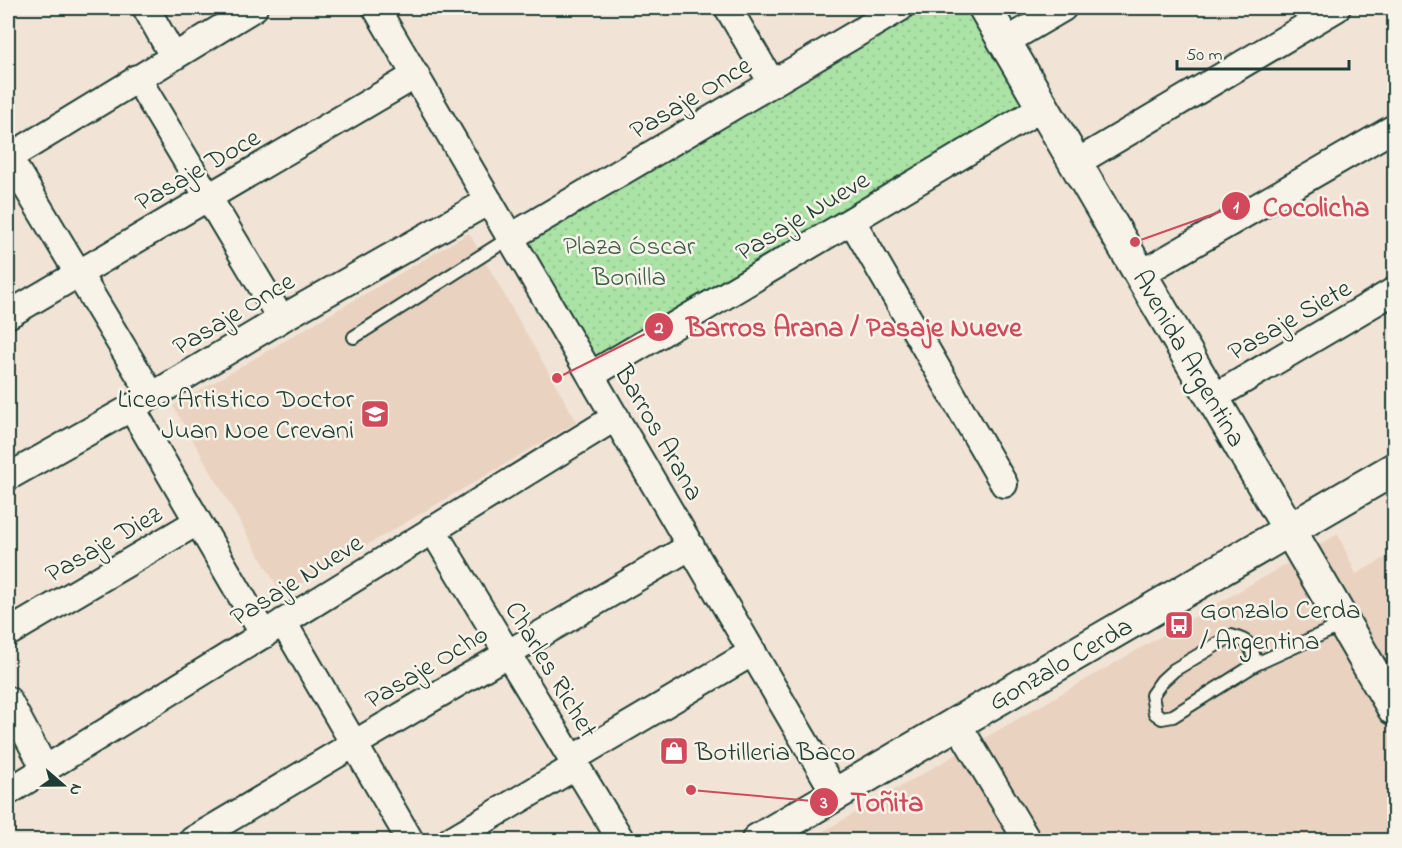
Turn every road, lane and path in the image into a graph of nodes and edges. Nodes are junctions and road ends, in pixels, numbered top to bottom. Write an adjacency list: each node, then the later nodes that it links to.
1 (146, 8): 10 (street)
2 (254, 8): 10 (street)
3 (376, 8): 11 (street, Barros Arana)
4 (728, 8): 13 (street)
5 (900, 8): 13 (street, Pasaje Once)
6 (985, 8): 9 (street, Avenida Argentina)
7 (1063, 8): 9 (street)
8 (1337, 8): 17 (street)
9 (1005, 42): 14 (street, Avenida Argentina)
10 (173, 56): 12 (street)
11 (416, 75): 18 (street, Pasaje Doce); 19 (street, Barros Arana)
12 (137, 78): 16 (street); 18 (street)
13 (772, 83): 21 (street, Pasaje Once)
14 (1043, 107): 17 (street, Avenida Argentina); 20 (street, Pasaje Nueve)
15 (1395, 128): 23 (street)
16 (8, 158): 22 (street)
17 (1076, 163): 23 (street, Avenida Argentina)
18 (208, 197): 22 (street, Pasaje Doce); 26 (street)
19 (489, 201): 21 (street, Barros Arana); 26 (street, Pasaje Once)
20 (852, 221): 28 (street, Pasaje Nueve); 34 (street)
21 (511, 237): 27 (lane); 28 (street, Barros Arana)
22 (79, 274): 25 (street, Pasaje Doce); 30 (street)
23 (1141, 274): 29 (street, Avenida Argentina)
24 (1395, 291): 29 (street, Pasaje Siete)
25 (8, 315)
26 (281, 319): 30 (street, Pasaje Once)
27 (354, 337)
28 (591, 375): 31 (street, Barros Arana)
29 (1213, 398): 37 (street, Avenida Argentina)
30 (142, 402): 33 (street, Pasaje Once); 35 (street)
31 (616, 417): 36 (street, Pasaje Nueve); 38 (street, Barros Arana)
32 (1395, 469): 37 (street, Gonzalo Cerda)
33 (8, 477)
34 (1004, 484)
35 (197, 522): 40 (street); 41 (street, Pasaje Diez)
36 (432, 529): 40 (street, Pasaje Nueve); 43 (street, Charles Richet)
37 (1290, 530): 39 (street, Avenida Argentina); 47 (street, Gonzalo Cerda)
38 (691, 546): 42 (street, Barros Arana); 43 (street, Pasaje Ocho)
39 (1345, 624): 44 (lane); 46 (street, Avenida Argentina)
40 (273, 629): 48 (street); 50 (street, Pasaje Nueve)
41 (8, 633)
42 (753, 652): 49 (street); 52 (street, Barros Arana)
43 (507, 653): 48 (street, Pasaje Ocho); 49 (street, Charles Richet)
44 (1256, 664): 44 (lane)
45 (8, 700): 50 (street)
46 (1395, 709)
47 (957, 723): 52 (street, Gonzalo Cerda); 58 (street)
48 (354, 744): 53 (street, Pasaje Ocho); 54 (street)
49 (574, 763): 55 (street); 56 (street, Charles Richet)
50 (45, 769): 51 (street, Pasaje Nueve)
51 (8, 792)
52 (836, 795): 57 (street, Gonzalo Cerda)
53 (193, 840)
54 (410, 840)
55 (451, 840)
56 (621, 840)
57 (758, 840)
58 (1027, 840)

